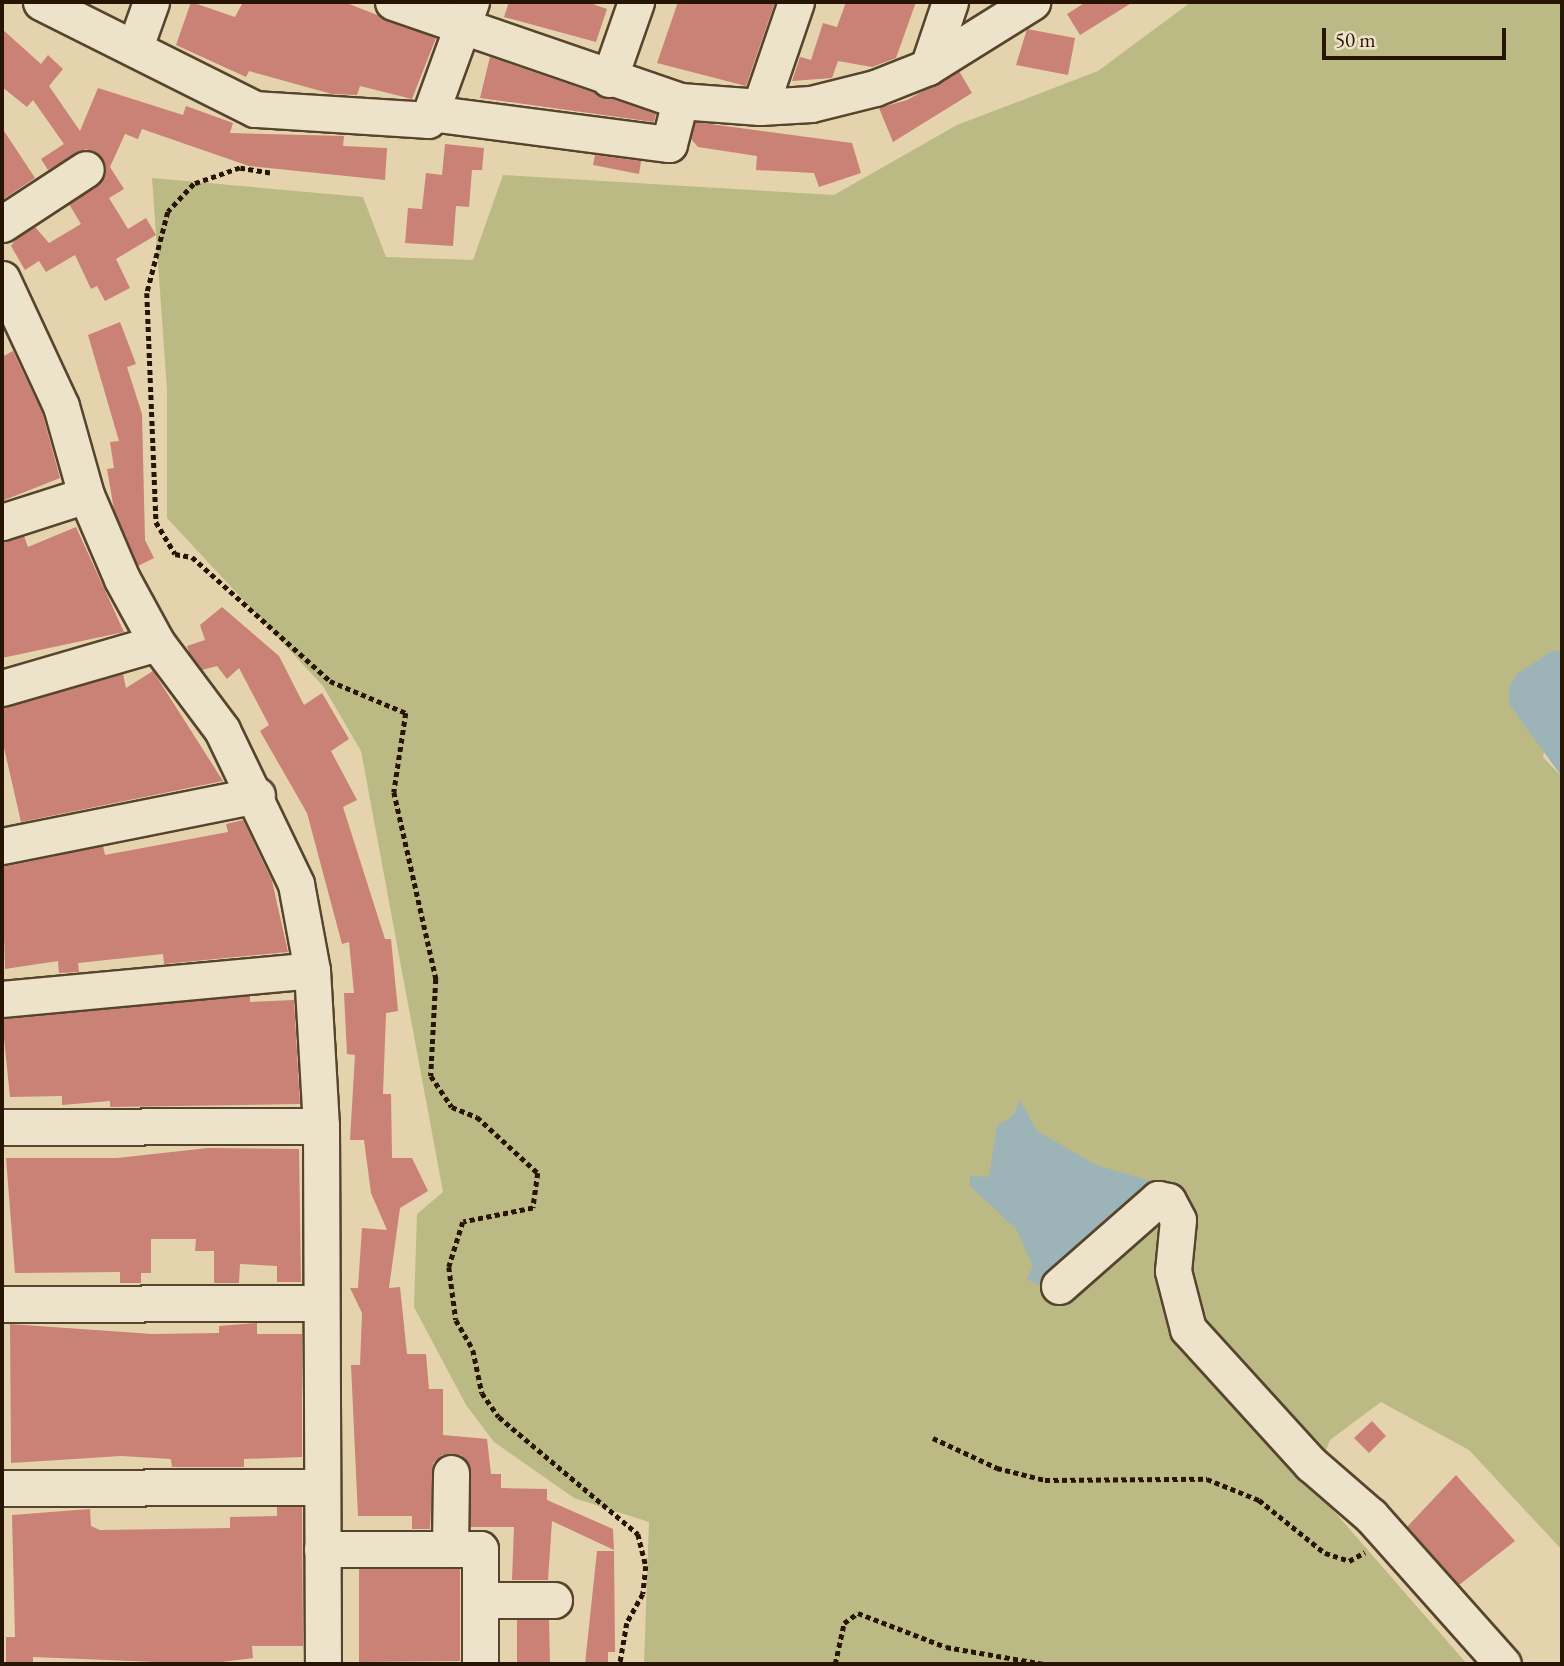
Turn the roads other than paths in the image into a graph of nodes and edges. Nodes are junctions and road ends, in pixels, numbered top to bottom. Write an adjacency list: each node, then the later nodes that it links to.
1 (41, 2): 9 (street)
2 (151, 2): 9 (street)
3 (393, 2): 8 (street)
4 (636, 2): 11 (street)
5 (796, 2): 13 (street)
6 (950, 2): 10 (street)
7 (1032, 2): 10 (street)
8 (466, 15): 11 (street); 14 (street)
9 (135, 47): 14 (street)
10 (928, 67): 13 (street)
11 (609, 79): 12 (street)
12 (680, 101): 13 (street); 14 (street)
13 (760, 107)
14 (430, 113)
15 (86, 169): 16 (street)
16 (2, 224)
17 (2, 279): 18 (street)
18 (15, 334): 19 (street)
19 (86, 495): 20 (street); 21 (street)
20 (2, 522)
21 (157, 643): 22 (street); 23 (street)
22 (2, 688)
23 (257, 795): 24 (street); 25 (street)
24 (2, 846)
25 (313, 970): 26 (street); 27 (street)
26 (2, 999)
27 (321, 1126): 28 (street); 30 (street)
28 (2, 1128)
29 (1059, 1286): 41 (street)
30 (321, 1303): 31 (street); 33 (street)
31 (2, 1304)
32 (451, 1473): 36 (street)
33 (322, 1487): 34 (street); 35 (street)
34 (2, 1488)
35 (322, 1549): 36 (street); 39 (street)
36 (450, 1549): 37 (street)
37 (480, 1600): 38 (street); 40 (street)
38 (554, 1600)
39 (323, 1664)
40 (480, 1664)
41 (1503, 1664)

